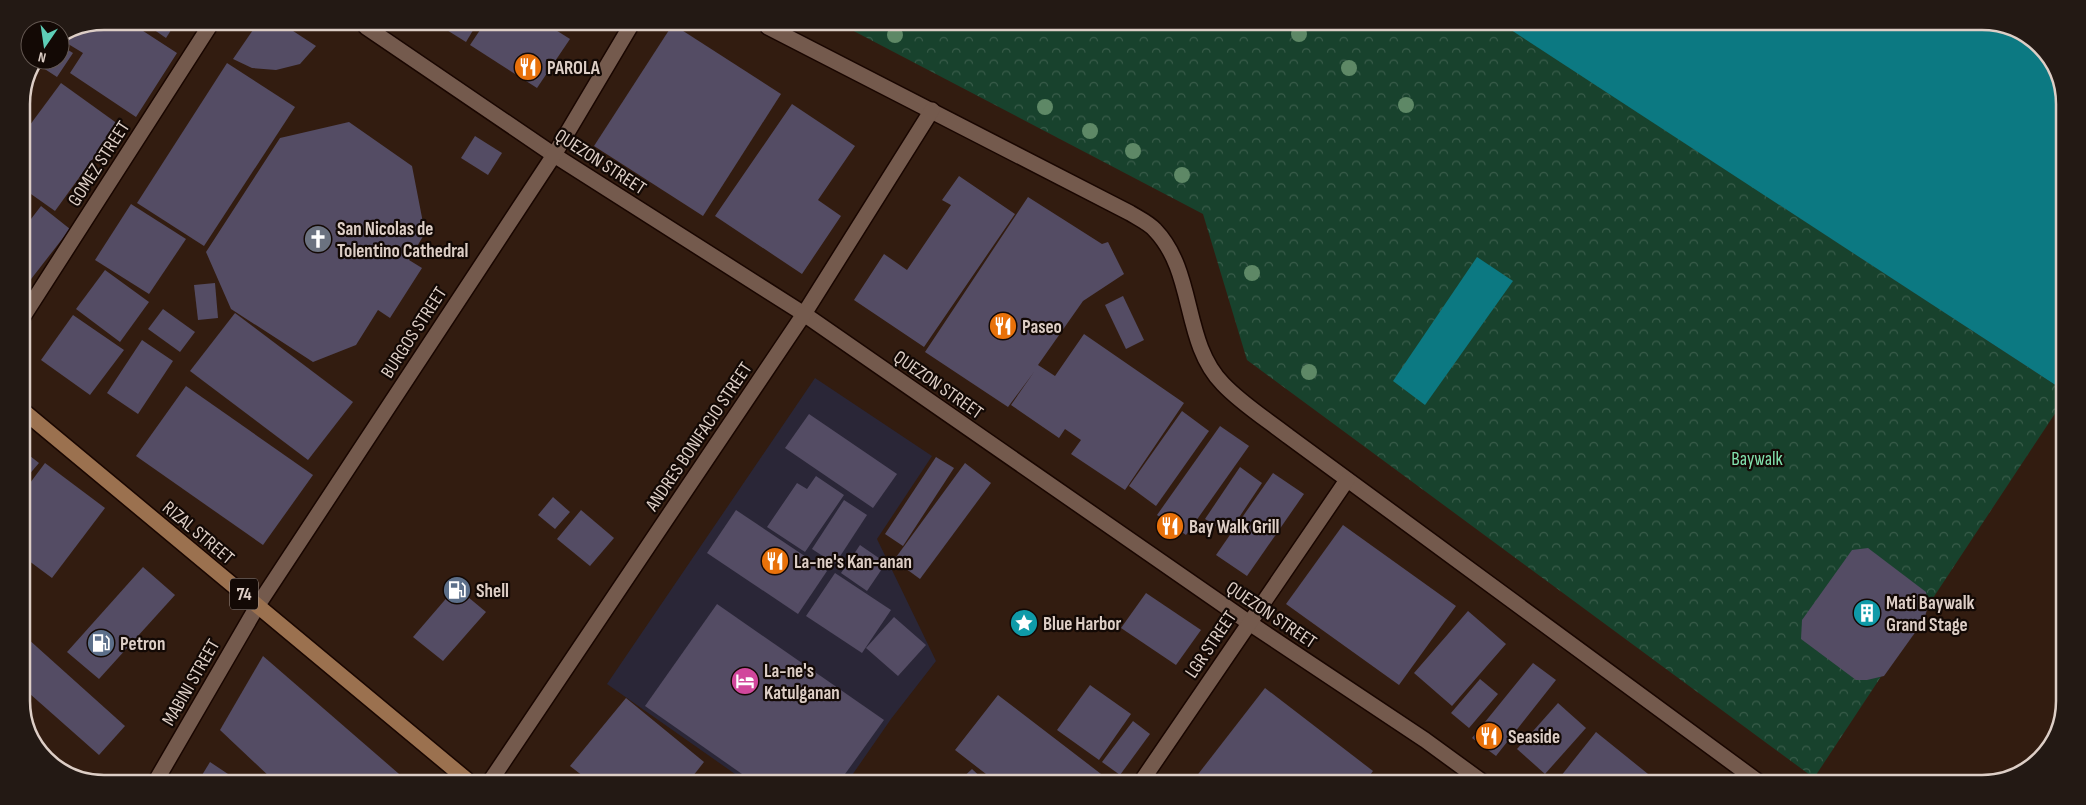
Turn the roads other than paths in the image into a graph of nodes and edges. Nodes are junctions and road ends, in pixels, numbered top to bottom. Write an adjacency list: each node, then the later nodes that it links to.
1 (207, 30): 7 (street, GOMEZ STREET)
2 (370, 30): 6 (street, QUEZON STREET)
3 (628, 30): 6 (street, BURGOS STREET)
4 (774, 30): 5 (street)
5 (932, 110): 8 (street, ANDRES BONIFACIO STREET); 10 (street)
6 (554, 155): 8 (street, QUEZON STREET); 11 (street, BURGOS STREET)
7 (30, 306)
8 (804, 314): 12 (street, QUEZON STREET); 15 (street, ANDRES BONIFACIO STREET)
9 (30, 416): 11 (main road, RIZAL STREET / 74)
10 (1347, 480): 12 (street, LGR STREET); 18 (street)
11 (258, 605): 13 (street, MABINI STREET); 14 (main road, RIZAL STREET / 74)
12 (1248, 622): 16 (street, LGR STREET); 17 (street, QUEZON STREET)
13 (159, 775)
14 (462, 775)
15 (494, 775)
16 (1146, 775)
17 (1473, 775)
18 (1747, 775)

